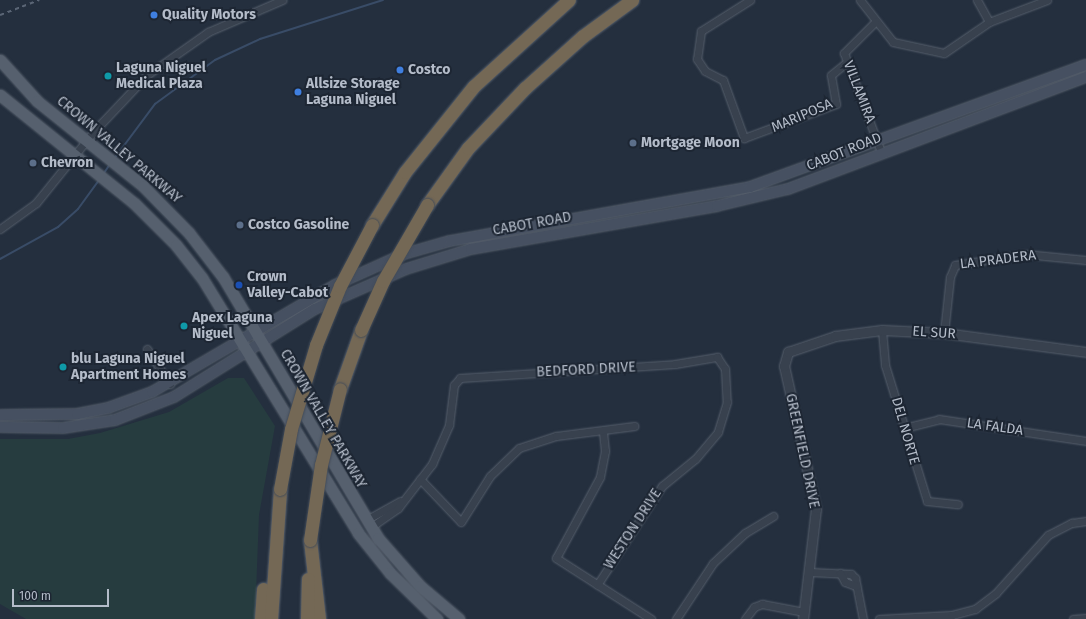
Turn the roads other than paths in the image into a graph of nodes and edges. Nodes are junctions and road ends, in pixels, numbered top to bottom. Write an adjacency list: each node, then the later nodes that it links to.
1 (282, 0): 16 (street)
2 (569, 0): 43 (highway, bridge)
3 (632, 0): 42 (highway, bridge)
4 (750, 0): 11 (street, MARIPOSA)
5 (860, 0): 8 (street)
6 (977, 0): 9 (street)
7 (1047, 0): 9 (street)
8 (875, 22): 9 (street); 11 (street, VILLAMIRA)
9 (989, 22)
10 (0, 60): 16 (main road, CROWN VALLEY PARKWAY)
11 (847, 62): 15 (street, VILLAMIRA)
12 (1086, 65): 15 (main road, CABOT ROAD)
13 (1086, 77): 17 (main road, CABOT ROAD)
14 (0, 95): 18 (main road, CROWN VALLEY PARKWAY)
15 (877, 141): 17 (street, VILLAMIRA); 22 (main road, CABOT ROAD)
16 (85, 142): 18 (street); 22 (main road, CROWN VALLEY PARKWAY)
17 (881, 152): 24 (main road, CABOT ROAD)
18 (74, 156): 19 (street); 25 (main road, CROWN VALLEY PARKWAY)
19 (0, 229)
20 (1086, 260): 23 (street, LA PRADERA)
21 (882, 330): 23 (street, EL SUR); 28 (street, EL SUR); 34 (street, DEL NORTE)
22 (255, 332): 24 (main road, CROWN VALLEY PARKWAY); 25 (main road, CABOT ROAD)
23 (944, 332): 27 (street, EL SUR)
24 (260, 342): 25 (main road, CABOT ROAD); 41 (main road, CROWN VALLEY PARKWAY)
25 (244, 345): 30 (main road, CABOT ROAD); 33 (main road, CABOT ROAD); 53 (main road, CROWN VALLEY PARKWAY)
26 (148, 349): 30 (street)
27 (1086, 352)
28 (785, 355): 44 (street, GREENFIELD DRIVE)
29 (717, 357): 37 (street, BEDFORD DRIVE); 45 (street, WESTON DRIVE)
30 (170, 384): 31 (main road, CABOT ROAD)
31 (0, 415)
32 (634, 426): 35 (street)
33 (0, 427)
34 (904, 428): 36 (street, LA FALDA); 38 (street, DEL NORTE)
35 (604, 432): 37 (street); 45 (street)
36 (1086, 441)
37 (420, 479): 41 (street)
38 (958, 504)
39 (773, 516): 56 (street)
40 (1086, 520): 47 (street)
41 (368, 524): 54 (main road, CROWN VALLEY PARKWAY)
42 (310, 540): 51 (highway); 52 (highway)
43 (272, 561): 49 (highway); 50 (highway)
44 (810, 572): 46 (street, GREENFIELD DRIVE); 58 (street)
45 (597, 585): 55 (street)
46 (803, 616): 57 (street)
47 (953, 617): 59 (street)
48 (1086, 618): 60 (street)
49 (261, 619)
50 (271, 619)
51 (307, 619)
52 (319, 619)
53 (438, 619)
54 (459, 619)
55 (651, 619)
56 (676, 619)
57 (745, 619)
58 (863, 619)
59 (879, 619)
60 (1073, 619)

